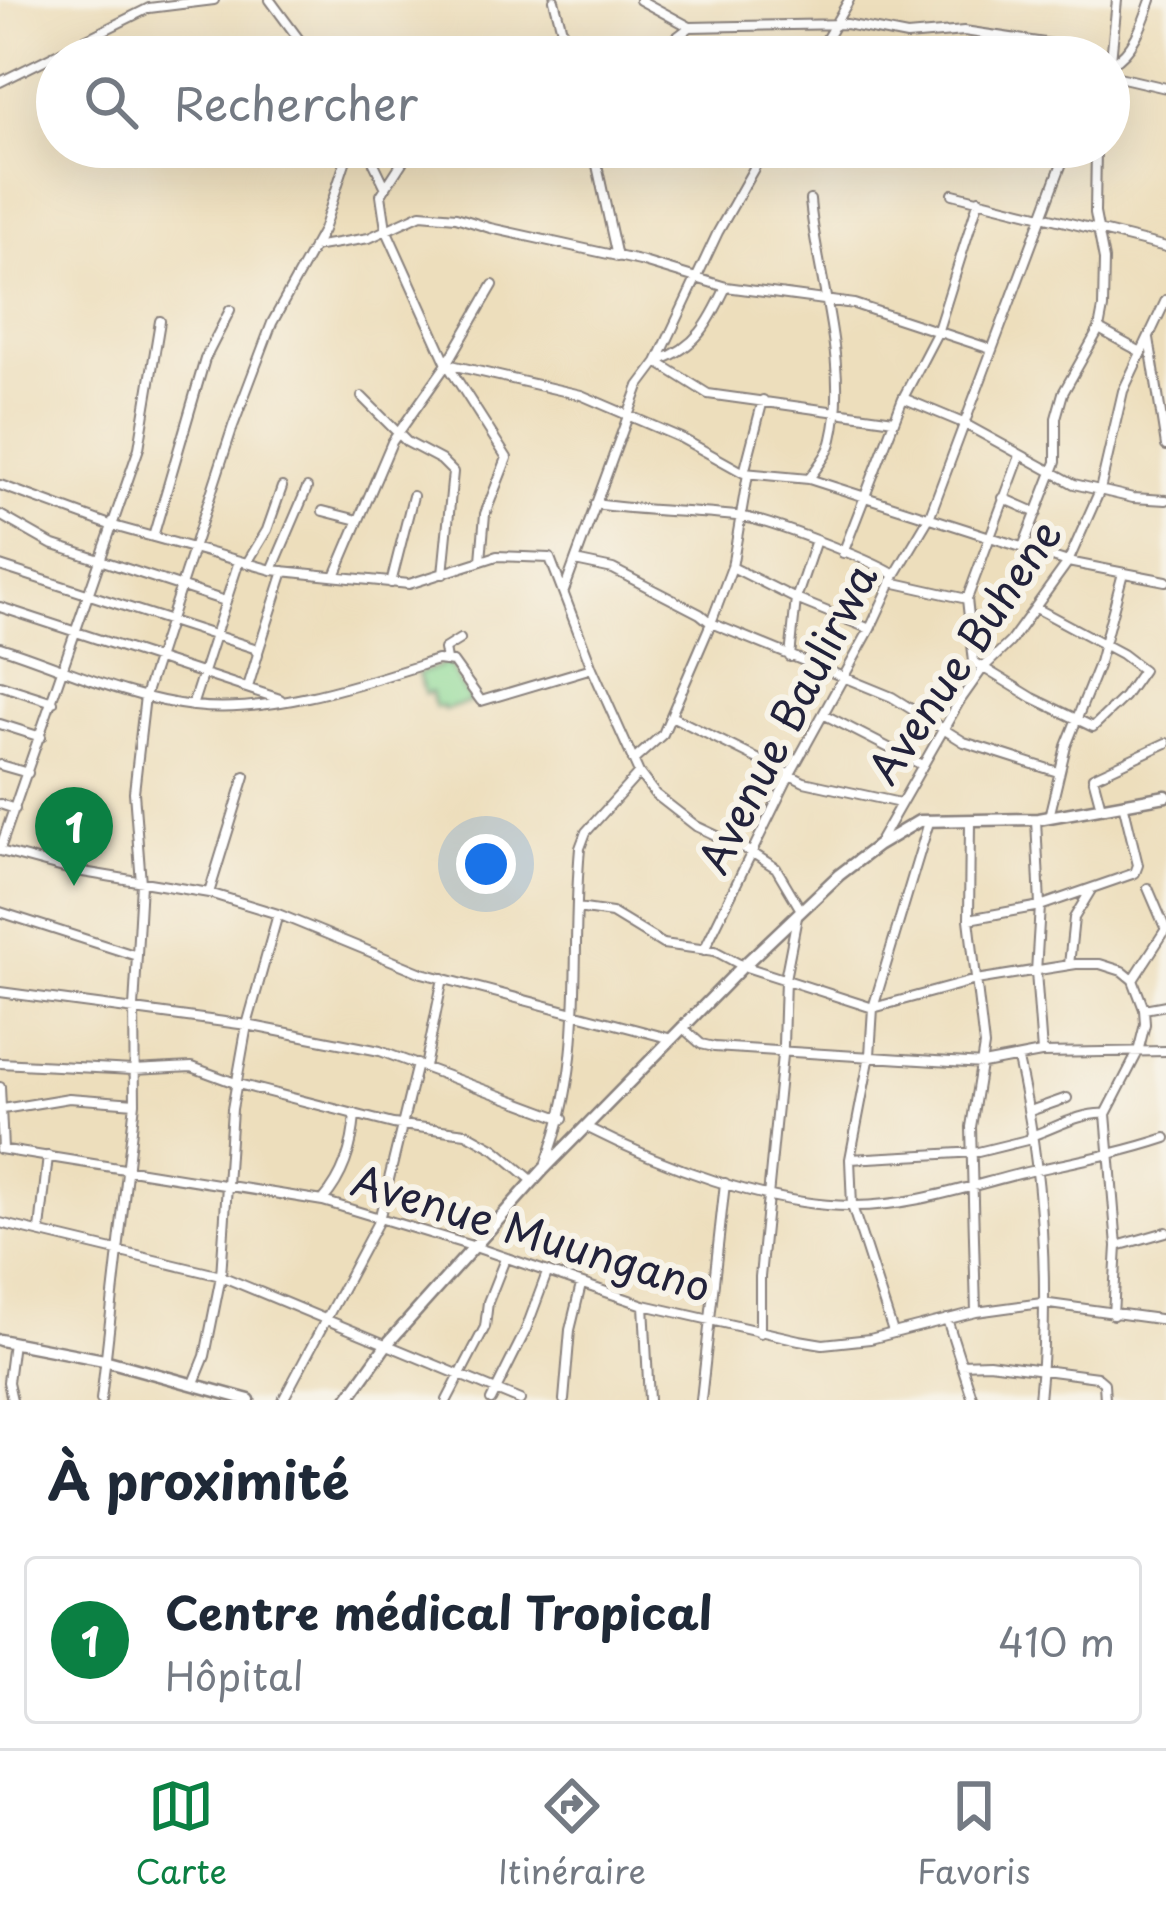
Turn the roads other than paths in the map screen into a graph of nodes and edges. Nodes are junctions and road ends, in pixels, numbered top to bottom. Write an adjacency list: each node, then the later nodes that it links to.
1 (214, 0): 10 (street)
2 (270, 0): 11 (street)
3 (554, 0): 12 (street)
4 (640, 0): 9 (street)
5 (849, 0): 8 (street)
6 (1117, 0): 18 (street)
7 (1150, 0): 19 (street)
8 (836, 25): 9 (street); 14 (street); 15 (street)
9 (690, 28): 13 (street)
10 (93, 36)
11 (297, 36)
12 (563, 36)
13 (679, 36)
14 (829, 36)
15 (907, 36)
16 (907, 36): 17 (street)
17 (1003, 36)
18 (1113, 36)
19 (1130, 46)
20 (36, 64): 22 (street)
21 (1130, 81): 23 (street)
22 (0, 82)
23 (1166, 88)
24 (344, 168): 38 (street)
25 (376, 168): 31 (street)
26 (398, 168): 31 (street)
27 (598, 168): 40 (street)
28 (755, 168): 41 (street)
29 (1060, 168): 35 (street, Avenue Baulirwa)
30 (1096, 168): 37 (street)
31 (386, 187): 36 (street)
32 (953, 194): 33 (street)
33 (980, 199): 35 (street); 49 (street)
34 (810, 200): 44 (street)
35 (1042, 215): 37 (street); 51 (street, Avenue Baulirwa)
36 (386, 230): 38 (street); 40 (street); 54 (street)
37 (1098, 232): 39 (street); 48 (street)
38 (312, 247): 89 (street)
39 (1166, 247)
40 (617, 256): 41 (street)
41 (695, 279): 43 (street); 53 (street)
42 (494, 285): 54 (street)
43 (726, 287): 44 (street); 53 (street)
44 (829, 300): 49 (street); 58 (street)
45 (1166, 300): 50 (street, Avenue Buhene)
46 (230, 310): 85 (street)
47 (160, 321): 83 (street)
48 (1099, 329): 52 (street); 65 (street)
49 (937, 333): 51 (street); 56 (street)
50 (1149, 336): 52 (street, Avenue Buhene); 63 (street)
51 (991, 349): 61 (street, Avenue Baulirwa)
52 (1142, 352): 71 (street, Avenue Buhene)
53 (657, 362): 57 (street); 59 (street)
54 (447, 364): 59 (street); 62 (street); 92 (street)
55 (362, 397): 62 (street)
56 (903, 398): 60 (street); 61 (street)
57 (763, 400): 58 (street); 66 (street)
58 (836, 410): 60 (street); 67 (street)
59 (628, 416): 66 (street); 76 (street)
60 (894, 420): 73 (street)
61 (963, 423): 64 (street); 81 (street, Avenue Baulirwa)
62 (399, 432): 82 (street); 102 (street)
63 (1166, 446)
64 (1020, 456): 65 (street); 74 (street)
65 (1052, 473): 71 (street); 78 (street)
66 (746, 474): 67 (street); 80 (street)
67 (809, 479): 73 (street)
68 (0, 485): 83 (street)
69 (283, 487): 95 (street)
70 (307, 488): 99 (street)
71 (1100, 490): 75 (street); 96 (street, Avenue Buhene)
72 (412, 496): 106 (street)
73 (864, 497): 81 (street); 91 (street)
74 (1004, 498): 78 (street); 86 (street)
75 (1166, 500)
76 (595, 504): 80 (street); 94 (street)
77 (323, 512): 82 (street)
78 (1037, 513): 90 (street)
79 (0, 514): 93 (street)
80 (739, 516): 88 (street); 98 (street)
81 (929, 518): 86 (street); 104 (street, Avenue Baulirwa)
82 (358, 520): 84 (street)
83 (110, 525): 85 (street); 93 (street)
84 (352, 535): 87 (street); 103 (street)
85 (153, 537): 89 (street)
86 (988, 537): 90 (street); 111 (street)
87 (362, 540)
88 (815, 542): 91 (street); 110 (street)
89 (193, 548): 95 (street); 107 (street)
90 (1023, 548): 96 (street)
91 (843, 553): 104 (street)
92 (481, 560): 102 (street); 108 (street)
93 (99, 561): 107 (street); 109 (street)
94 (575, 561): 108 (street); 116 (street)
95 (243, 562): 99 (street); 112 (street)
96 (1068, 562): 101 (street); 114 (street, Avenue Buhene)
97 (0, 566): 109 (street)
98 (732, 567): 110 (street); 116 (street)
99 (272, 570): 100 (street)
100 (284, 571): 103 (street); 123 (street)
101 (1123, 573): 105 (street); 121 (street)
102 (443, 575): 106 (street)
103 (334, 576): 106 (street)
104 (893, 579): 111 (street); 117 (street, Avenue Baulirwa)
105 (1166, 581)
106 (391, 583)
107 (181, 587): 112 (street); 115 (street)
108 (564, 593): 128 (street)
109 (88, 595): 115 (street); 118 (street)
110 (796, 599): 117 (street); 124 (street)
111 (968, 599): 129 (street)
112 (225, 601): 119 (street)
113 (0, 607): 118 (street)
114 (1036, 608): 121 (street); 129 (street, Avenue Buhene)
115 (169, 621): 119 (street); 125 (street)
116 (711, 623): 124 (street); 139 (street)
117 (870, 629): 131 (street, Avenue Baulirwa)
118 (76, 631): 125 (street); 127 (street)
119 (213, 635): 123 (street); 130 (street)
120 (460, 640): 126 (street)
121 (1105, 645): 140 (street); 140 (street)
122 (0, 647): 127 (street)
123 (258, 654): 133 (street)
124 (790, 657): 131 (street)
125 (158, 658): 130 (street); 134 (street)
126 (446, 660): 128 (street); 135 (street)
127 (65, 668): 134 (street); 136 (street)
128 (592, 668): 145 (street)
129 (983, 668): 140 (street); 142 (street, Avenue Buhene)
130 (202, 672): 133 (street); 137 (street)
131 (840, 678): 138 (street, Avenue Baulirwa); 142 (street)
132 (0, 685): 136 (street)
133 (248, 687): 135 (street)
134 (145, 696): 137 (street); 165 (street)
135 (282, 699): 137 (street)
136 (53, 702): 143 (street)
137 (192, 706)
138 (823, 714): 147 (street); 151 (street, Avenue Baulirwa)
139 (671, 716): 145 (street); 151 (street)
140 (1075, 720): 148 (street)
141 (0, 724): 143 (street)
142 (942, 728): 147 (street, Avenue Buhene); 148 (street)
143 (41, 736): 149 (street)
144 (1166, 743): 157 (street)
145 (635, 759): 150 (street)
146 (0, 765): 149 (street)
147 (922, 765): 154 (street, Avenue Buhene)
148 (1058, 772): 159 (street)
149 (28, 773): 158 (street)
150 (639, 773): 164 (street); 170 (street)
151 (790, 774): 154 (street); 164 (street, Avenue Baulirwa)
152 (245, 776): 168 (street)
153 (1166, 796): 155 (main road)
154 (901, 803): 162 (street, Avenue Buhene)
155 (1123, 803): 157 (main road); 166 (street)
156 (0, 805): 158 (street)
157 (1101, 807): 159 (main road)
158 (15, 809): 163 (street)
159 (1042, 818): 161 (main road); 169 (street)
160 (930, 819): 161 (main road); 162 (main road); 188 (street)
161 (970, 823): 174 (street)
162 (878, 846): 173 (main road)
163 (0, 850): 165 (street)
164 (752, 852): 173 (street); 176 (street, Avenue Baulirwa)
165 (141, 883): 168 (street); 177 (street)
166 (1092, 888): 169 (street); 179 (street)
167 (1148, 888): 175 (street)
168 (209, 892): 172 (street)
169 (1040, 906): 174 (street); 180 (street)
170 (577, 908): 176 (street); 190 (street)
171 (0, 912): 177 (street)
172 (278, 914): 181 (street); 191 (street)
173 (799, 914): 178 (main road); 182 (street)
174 (968, 919): 183 (street)
175 (1166, 929): 184 (street)
176 (704, 950): 178 (street)
177 (137, 956): 187 (street)
178 (743, 966): 182 (street); 192 (main road)
179 (1069, 966): 180 (street); 184 (street)
180 (1036, 972): 183 (street); 196 (street)
181 (443, 978): 190 (street); 202 (street)
182 (785, 979): 188 (street); 197 (street)
183 (976, 980): 188 (street); 201 (street)
184 (1132, 980): 189 (street)
185 (0, 992): 187 (street)
186 (1166, 1005): 189 (street)
187 (134, 1008): 191 (street); 203 (street)
188 (873, 1008): 198 (street)
189 (1144, 1009): 194 (street)
190 (577, 1011): 193 (street); 212 (street)
191 (247, 1025): 202 (street); 204 (street)
192 (682, 1028): 193 (main road); 197 (street)
193 (672, 1039): 214 (main road)
194 (1138, 1052): 195 (street); 196 (street); 211 (street)
195 (1166, 1052)
196 (1041, 1053): 199 (street)
197 (781, 1054): 198 (street); 229 (street)
198 (870, 1055): 201 (street); 221 (street)
199 (1018, 1060): 201 (street); 209 (street)
200 (0, 1063): 203 (street)
201 (983, 1064): 218 (street)
202 (421, 1065): 212 (street); 213 (street)
203 (134, 1070): 204 (street); 207 (street)
204 (238, 1084): 210 (street); 227 (street)
205 (0, 1087): 208 (street)
206 (1067, 1098): 209 (street)
207 (135, 1103): 208 (street); 222 (street)
208 (3, 1109): 217 (street)
209 (1030, 1111): 215 (street)
210 (356, 1114): 213 (street); 230 (street)
211 (1106, 1114): 215 (street); 220 (street)
212 (563, 1119): 223 (street)
213 (400, 1125): 225 (street); 232 (street)
214 (586, 1126): 223 (main road); 226 (street)
215 (1031, 1137): 218 (street); 224 (street)
216 (1166, 1138): 220 (street)
217 (2, 1149): 219 (street, Avenue Muungano)
218 (971, 1151): 221 (street); 228 (street)
219 (48, 1156): 222 (street, Avenue Muungano); 234 (street)
220 (1108, 1156): 224 (street); 237 (street)
221 (850, 1159): 231 (street)
222 (128, 1168): 227 (street, Avenue Muungano); 238 (street)
223 (543, 1170): 225 (main road)
224 (1034, 1170): 228 (street); 243 (street)
225 (533, 1181): 236 (main road)
226 (725, 1183): 229 (street); 250 (street)
227 (229, 1184): 230 (street, Avenue Muungano); 241 (street)
228 (973, 1186): 231 (street); 245 (street)
229 (767, 1195): 231 (street); 252 (street)
230 (322, 1201): 232 (street, Avenue Muungano)
231 (852, 1206): 251 (street)
232 (379, 1220): 236 (street, Avenue Muungano); 247 (street)
233 (0, 1223): 234 (street)
234 (40, 1230): 238 (street)
235 (1166, 1232): 237 (street)
236 (472, 1246): 239 (street, Avenue Muungano); 254 (main road)
237 (1117, 1246): 246 (street)
238 (117, 1250): 241 (street); 255 (street)
239 (506, 1258): 240 (street, Avenue Muungano); 258 (street)
240 (547, 1274): 242 (street, Avenue Muungano); 260 (street)
241 (221, 1276): 247 (street); 259 (street)
242 (581, 1286): 244 (street, Avenue Muungano); 270 (street)
243 (1042, 1303): 245 (street, Avenue Muungano); 246 (street, Avenue Muungano); 257 (street)
244 (644, 1306): 250 (street, Avenue Muungano); 271 (street)
245 (976, 1312): 248 (street, Avenue Muungano)
246 (1113, 1315): 249 (street, Avenue Muungano)
247 (326, 1318): 254 (street); 265 (street)
248 (947, 1318): 251 (street, Avenue Muungano); 256 (street)
249 (1166, 1320)
250 (708, 1322): 252 (street, Avenue Muungano); 272 (street)
251 (893, 1332): 252 (street, Avenue Muungano)
252 (760, 1334)
253 (6, 1341): 255 (main road); 262 (street)
254 (387, 1344): 258 (street); 266 (main road)
255 (104, 1360): 259 (main road); 263 (street)
256 (961, 1364): 257 (street); 273 (street)
257 (1042, 1369): 274 (street); 275 (street)
258 (459, 1374): 260 (street); 267 (street)
259 (201, 1385): 261 (main road); 264 (street)
260 (494, 1389): 268 (street); 269 (street)
261 (243, 1399)
262 (12, 1400)
263 (101, 1400)
264 (202, 1400)
265 (283, 1400)
266 (347, 1400)
267 (447, 1400)
268 (490, 1400)
269 (520, 1400)
270 (564, 1400)
271 (649, 1400)
272 (701, 1400)
273 (973, 1400)
274 (1039, 1400)
275 (1105, 1400)

